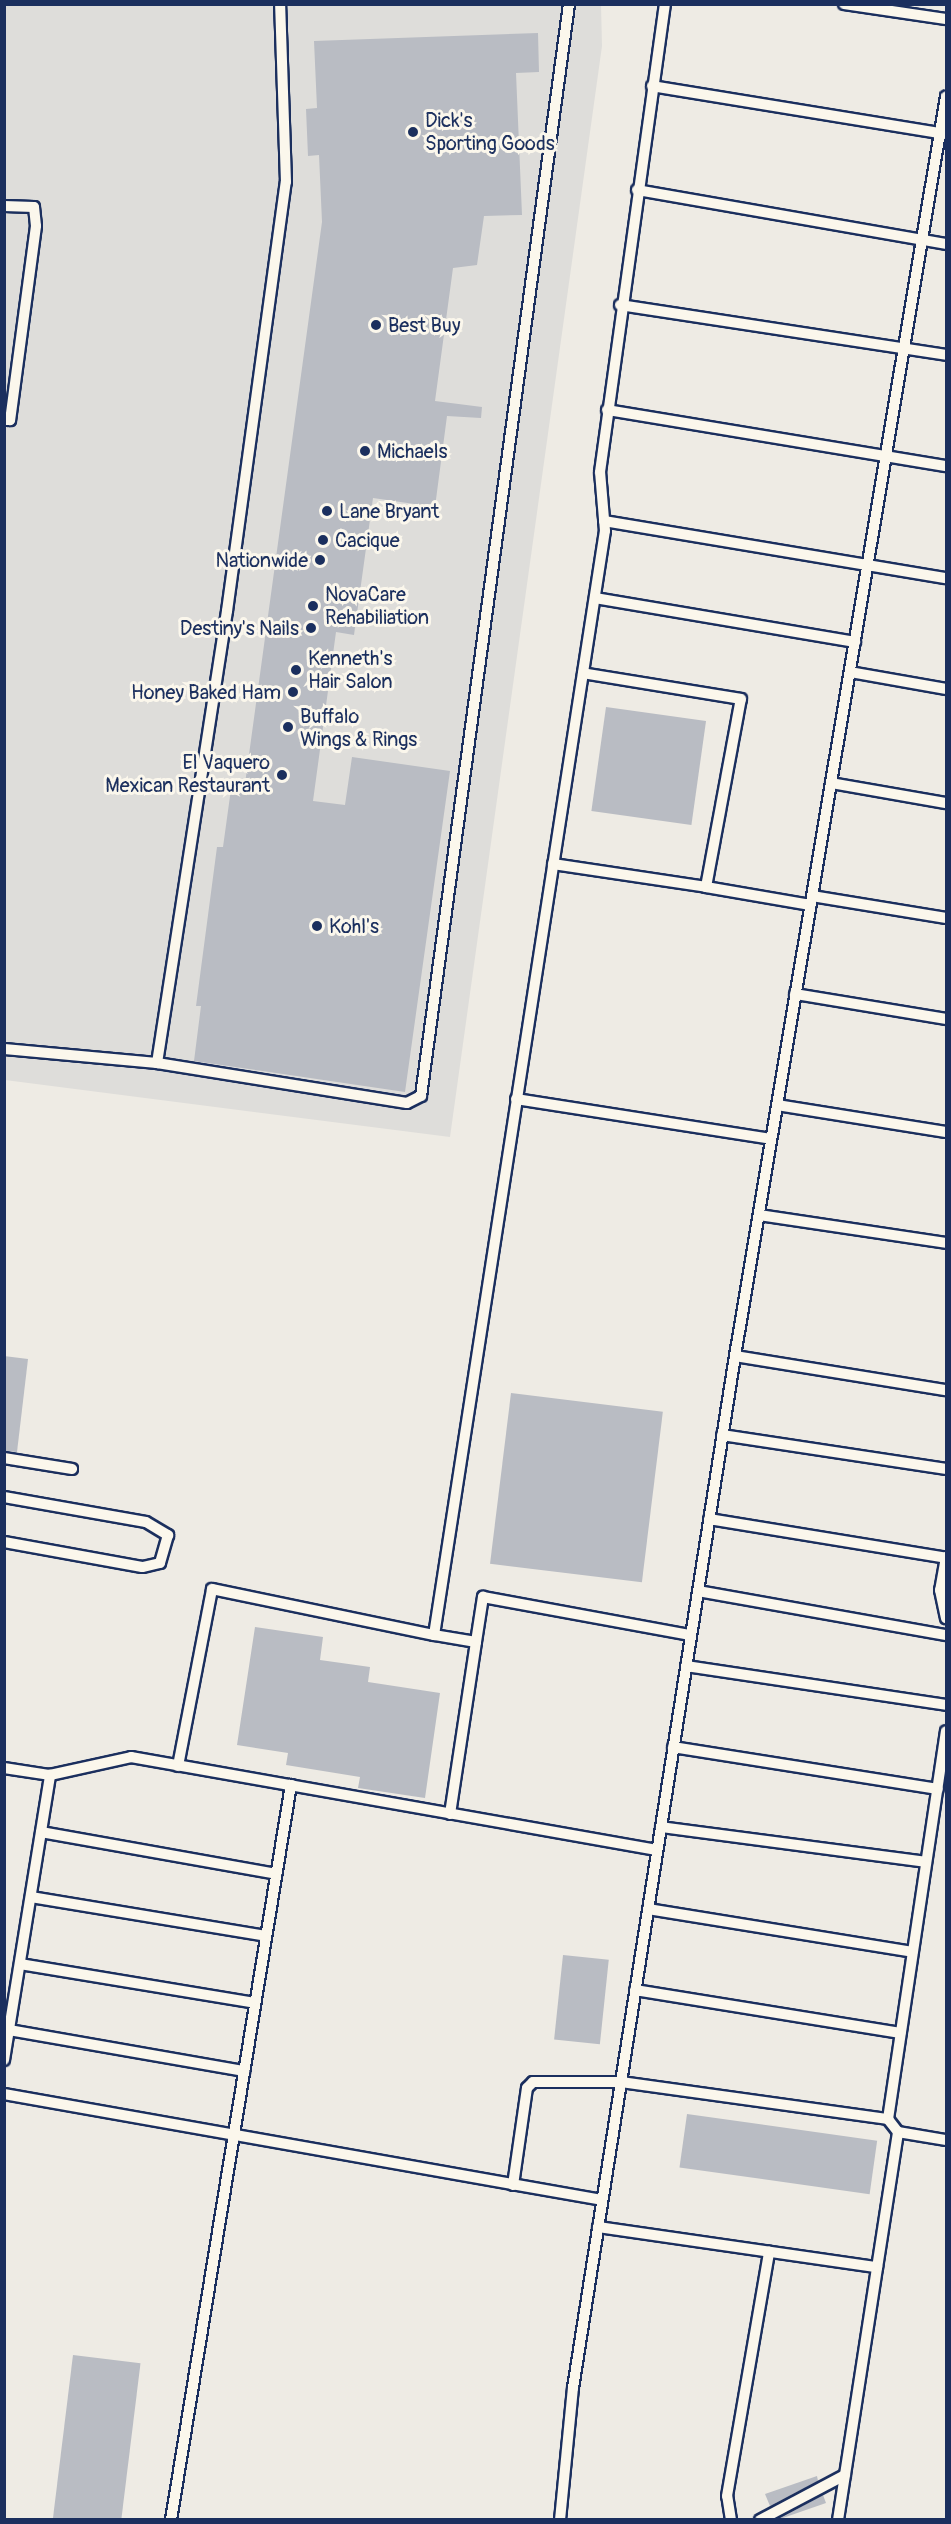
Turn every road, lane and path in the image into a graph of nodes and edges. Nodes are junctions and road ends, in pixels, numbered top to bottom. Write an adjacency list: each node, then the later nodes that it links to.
1 (280, 4): 37 (lane)
2 (569, 4): 37 (lane)
3 (665, 4): 6 (lane)
4 (844, 4): 5 (lane)
5 (946, 19)
6 (652, 86): 8 (lane); 9 (lane)
7 (946, 97): 8 (lane)
8 (943, 134): 11 (lane)
9 (637, 190): 11 (lane); 13 (lane)
10 (4, 206): 17 (lane)
11 (922, 240): 12 (lane); 14 (lane)
12 (946, 244)
13 (621, 305): 14 (lane); 16 (lane)
14 (904, 349): 15 (lane); 18 (lane)
15 (946, 355)
16 (607, 410): 18 (lane); 20 (lane)
17 (4, 420)
18 (886, 457): 19 (lane); 21 (lane)
19 (946, 466)
20 (604, 521): 21 (lane); 23 (lane)
21 (867, 567): 22 (lane); 24 (lane)
22 (946, 578)
23 (595, 598): 24 (lane); 26 (lane)
24 (855, 642): 25 (lane)
25 (850, 672): 27 (lane); 28 (lane)
26 (583, 673): 30 (lane); 31 (lane)
27 (946, 689)
28 (831, 783): 29 (lane); 32 (lane)
29 (946, 803)
30 (553, 864): 31 (lane); 38 (lane)
31 (706, 887): 32 (lane)
32 (811, 901): 33 (lane); 34 (lane)
33 (946, 918)
34 (795, 994): 35 (lane); 39 (lane)
35 (946, 1019)
36 (4, 1049): 37 (lane)
37 (157, 1063)
38 (516, 1099): 41 (lane); 56 (lane)
39 (777, 1105): 40 (lane); 41 (lane)
40 (946, 1132)
41 (771, 1140): 42 (lane)
42 (759, 1215): 43 (lane); 44 (lane)
43 (946, 1243)
44 (735, 1356): 45 (lane); 46 (lane)
45 (946, 1390)
46 (722, 1435): 49 (lane); 51 (lane)
47 (4, 1458): 48 (lane)
48 (72, 1468)
49 (946, 1469)
50 (4, 1497): 52 (lane)
51 (709, 1518): 53 (lane); 54 (lane)
52 (4, 1542)
53 (946, 1557): 55 (lane)
54 (698, 1591): 57 (lane); 58 (lane)
55 (946, 1618)
56 (434, 1635): 59 (lane); 64 (lane)
57 (691, 1635): 59 (lane); 60 (lane)
58 (946, 1635)
59 (476, 1642): 69 (lane)
60 (686, 1666): 61 (lane); 63 (lane)
61 (946, 1705)
62 (946, 1731): 68 (lane)
63 (673, 1747): 68 (lane); 70 (lane)
64 (178, 1766): 66 (lane); 67 (lane)
65 (4, 1768): 66 (lane)
66 (50, 1774): 71 (lane)
67 (291, 1785): 69 (lane); 74 (lane)
68 (938, 1789): 73 (lane)
69 (450, 1814): 72 (lane)
70 (661, 1827): 72 (lane); 73 (lane)
71 (41, 1832): 74 (lane); 75 (lane)
72 (657, 1850): 76 (lane)
73 (926, 1862): 78 (lane)
74 (276, 1874): 77 (lane)
75 (31, 1898): 77 (lane); 79 (lane)
76 (648, 1909): 78 (lane); 80 (lane)
77 (266, 1936): 81 (lane)
78 (913, 1952): 83 (lane)
79 (20, 1964): 81 (lane); 82 (lane)
80 (635, 1990): 83 (lane); 86 (lane)
81 (255, 2003): 85 (lane)
82 (9, 2030): 84 (lane); 85 (lane)
83 (901, 2033): 88 (lane)
84 (4, 2060)
85 (244, 2071): 90 (lane)
86 (621, 2082): 88 (lane); 92 (lane); 93 (lane)
87 (4, 2094): 90 (lane)
88 (888, 2119): 89 (lane)
89 (898, 2132): 91 (lane); 96 (lane)
90 (233, 2135): 92 (lane); 98 (lane)
91 (946, 2140)
92 (513, 2185): 93 (lane)
93 (602, 2200): 94 (lane)
94 (598, 2227): 95 (lane); 99 (lane)
95 (769, 2252): 96 (lane); 100 (lane)
96 (877, 2268): 97 (lane)
97 (845, 2475): 101 (lane); 102 (lane)
98 (171, 2520)
99 (560, 2520)
100 (731, 2520)
101 (760, 2520)
102 (838, 2520)

